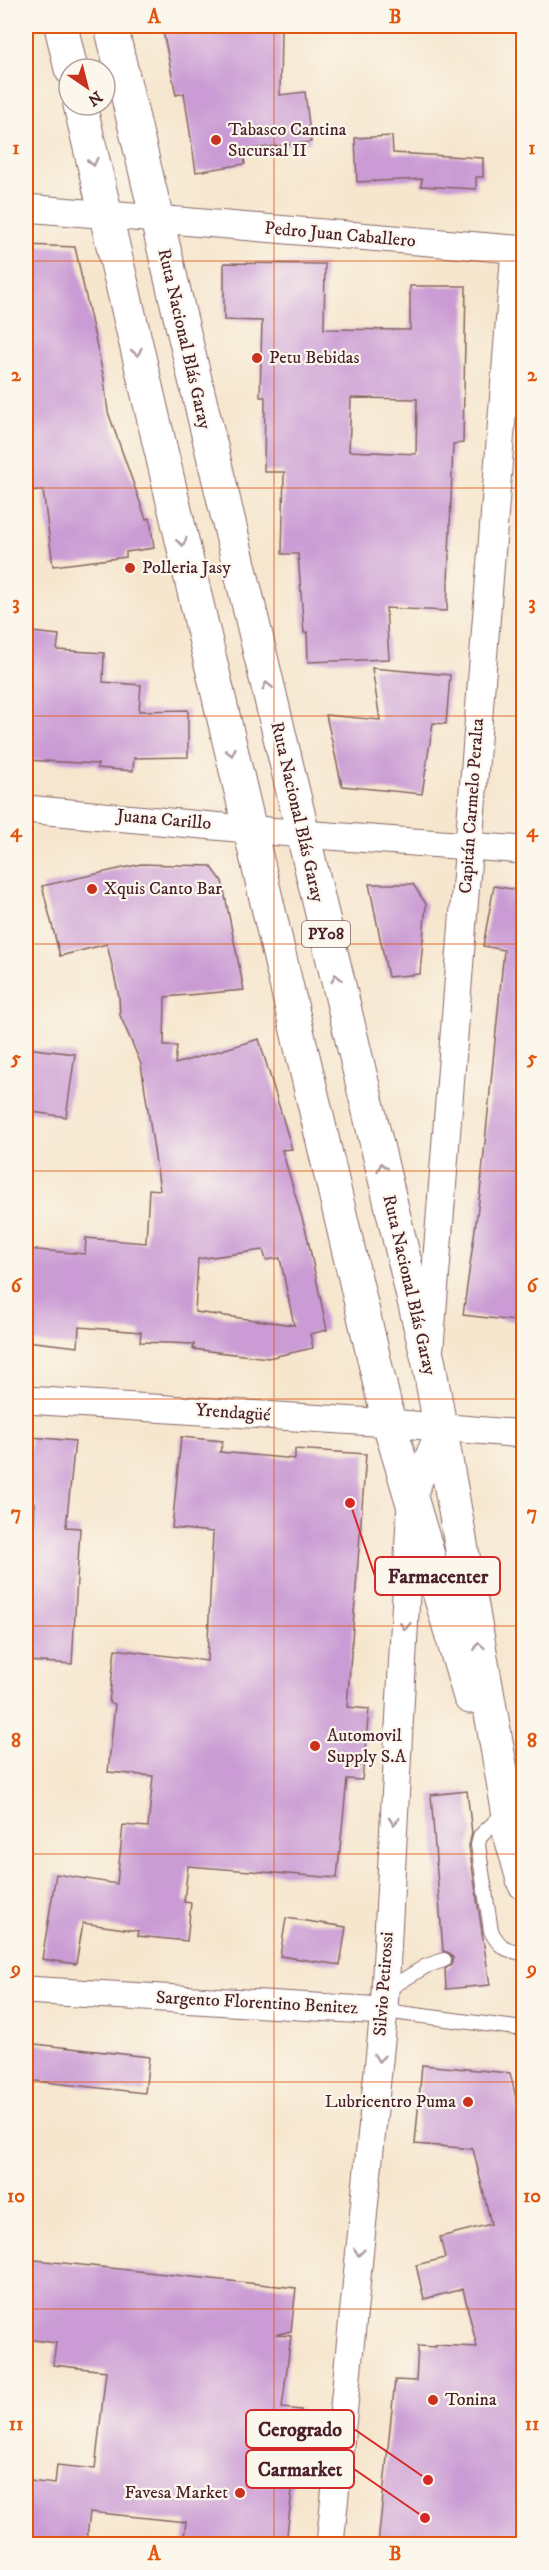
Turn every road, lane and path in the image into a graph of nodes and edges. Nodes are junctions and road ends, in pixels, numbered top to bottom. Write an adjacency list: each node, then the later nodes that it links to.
1 (62, 26): 3 (highway)
2 (111, 26): 7 (highway, Ruta Nacional Blás Garay / PY08)
3 (68, 57)
4 (83, 117): 6 (highway, Ruta Nacional Blás Garay / PY08, one-way to 6)
5 (26, 208): 6 (street, Pedro Juan Caballero)
6 (104, 214): 7 (street, Pedro Juan Caballero); 10 (highway, Ruta Nacional Blás Garay / PY08, one-way to 10)
7 (156, 220): 8 (street, Pedro Juan Caballero); 11 (highway, Ruta Nacional Blás Garay / PY08, one-way to 7)
8 (519, 250): 12 (street, Capitán Carmelo Peralta)
9 (26, 809): 10 (street, Juana Carillo)
10 (249, 828): 11 (street, Juana Carillo); 16 (highway, Ruta Nacional Blás Garay / PY08)
11 (302, 834): 12 (street, Juana Carillo); 14 (highway, Ruta Nacional Blás Garay / PY08, one-way to 11)
12 (469, 846): 13 (street, Juana Carillo); 14 (street, Capitán Carmelo Peralta)
13 (524, 850)
14 (429, 1364): 17 (highway, Ruta Nacional Blás Garay / PY08)
15 (26, 1400): 16 (street, Yrendagüé)
16 (388, 1423): 17 (street, Yrendagüé); 19 (highway, Ruta Nacional Blás Garay / PY08)
17 (441, 1427): 18 (street, Yrendagüé); 19 (street, Silvio Petirossi); 21 (highway, Ruta Nacional Blás Garay / PY08, one-way to 17)
18 (524, 1434)
19 (411, 1500): 20 (highway, Ruta Nacional Blás Garay / PY08); 26 (street, Silvio Petirossi, one-way to 26)
20 (504, 1813): 21 (highway, Ruta Nacional Blás Garay / PY08); 23 (lane)
21 (515, 1849): 22 (highway, Ruta Nacional Blás Garay / PY08)
22 (524, 1883)
23 (524, 1953)
24 (444, 1960): 26 (lane)
25 (26, 1990): 26 (street, Sargento Florentino Benitez)
26 (384, 2001): 27 (lane, Sargento Florentino Benitez); 28 (street, Silvio Petirossi, one-way to 28)
27 (524, 2029)
28 (330, 2544)

